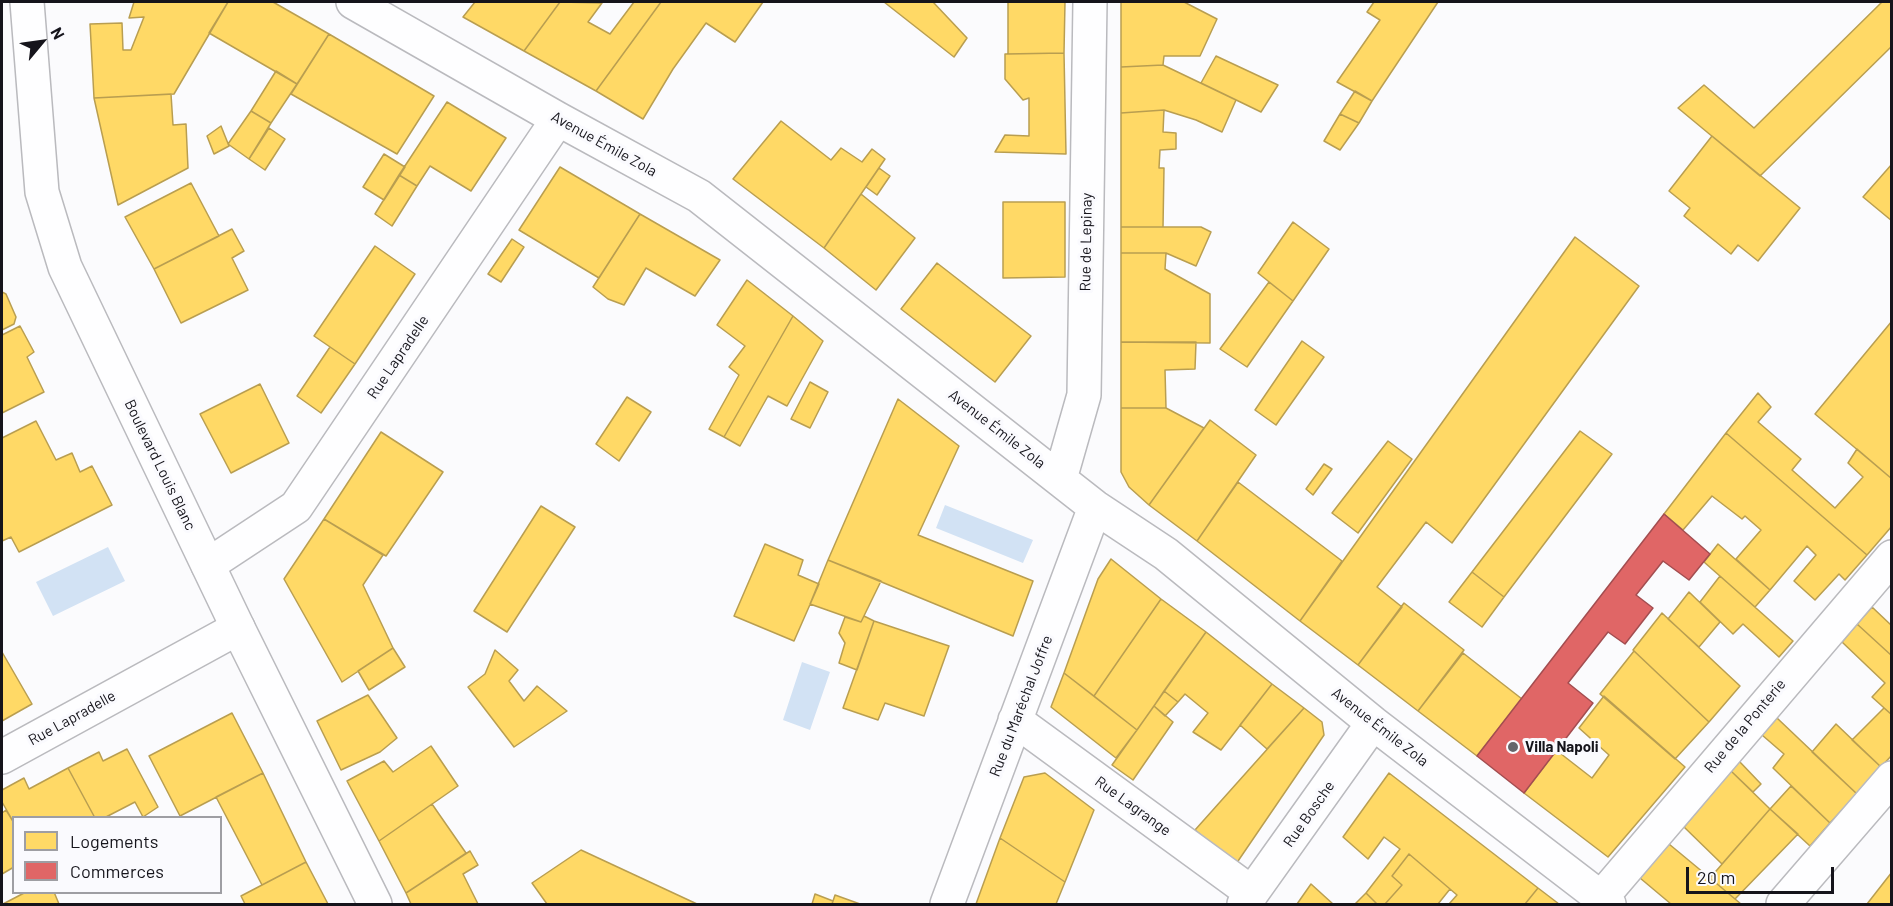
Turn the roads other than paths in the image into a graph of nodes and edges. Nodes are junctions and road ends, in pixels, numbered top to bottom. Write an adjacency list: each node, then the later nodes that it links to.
1 (27, 2): 8 (street, Boulevard Louis Blanc)
2 (353, 2): 4 (street, Avenue Émile Zola)
3 (1090, 2): 5 (street, Rue de Lepinay)
4 (558, 119): 5 (street, Avenue Émile Zola); 8 (street, Rue Lapradelle)
5 (1060, 479): 6 (street, Avenue Émile Zola)
6 (1095, 507): 10 (street, Rue du Maréchal Joffre); 11 (street, Avenue Émile Zola)
7 (1892, 556): 15 (street, Rue de la Ponterie)
8 (208, 566): 9 (street, Boulevard Louis Blanc)
9 (238, 628): 12 (street, Rue Lapradelle); 16 (street, Boulevard Louis Blanc)
10 (1015, 720): 14 (street, Rue Lagrange); 17 (street, Rue du Maréchal Joffre)
11 (1373, 723): 14 (street, Rue Bosche); 15 (street, Avenue Émile Zola)
12 (2, 757)
13 (1892, 778): 18 (street)
14 (1248, 899)
15 (1605, 901)
16 (375, 904)
17 (948, 904)
18 (1783, 904)

